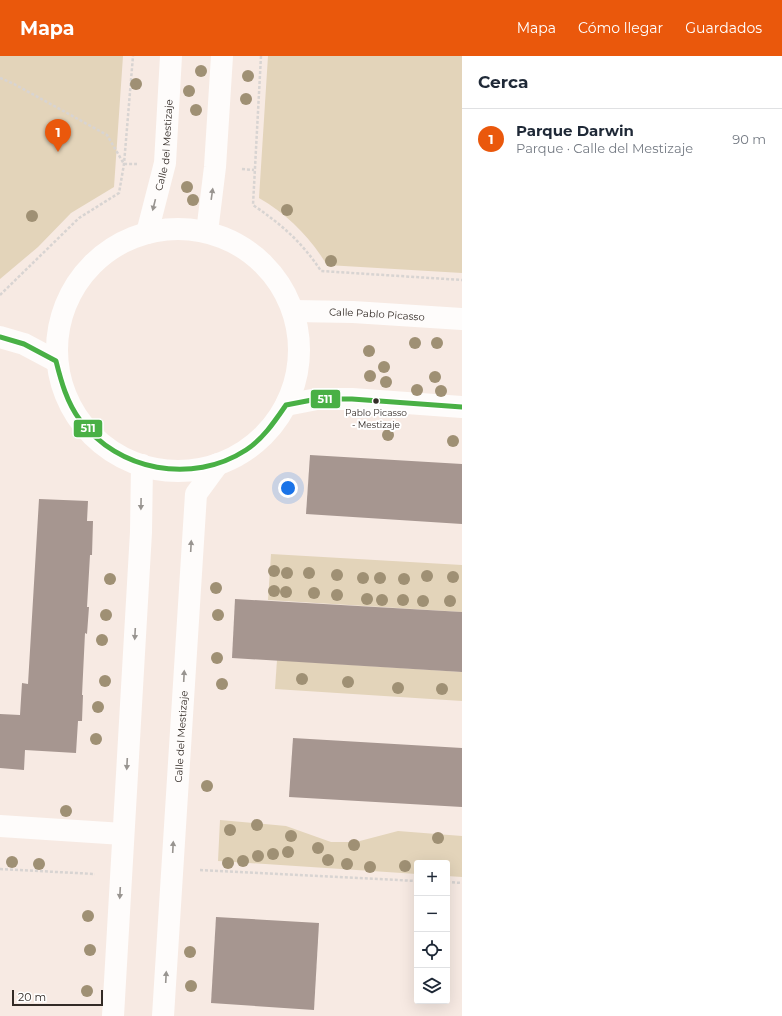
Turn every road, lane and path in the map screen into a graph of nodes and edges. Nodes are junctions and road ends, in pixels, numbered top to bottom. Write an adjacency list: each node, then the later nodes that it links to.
1 (133, 56): 10 (path)
2 (171, 56): 8 (street, Calle del Mestizaje, one-way to 8)
3 (222, 56): 7 (street, one-way to 3)
4 (261, 56): 9 (path)
5 (0, 78): 6 (path)
6 (107, 135)
7 (207, 232): 8 (street); 11 (street)
8 (147, 233): 14 (street)
9 (462, 280)
10 (0, 295)
11 (293, 311): 12 (street, Calle Pablo Picasso); 15 (street)
12 (462, 319)
13 (0, 337): 14 (street)
14 (56, 361): 18 (street)
15 (286, 405): 16 (street); 17 (street)
16 (462, 406)
17 (218, 464): 18 (street); 22 (street, Calle del Mestizaje, one-way to 17)
18 (142, 465): 20 (street, one-way to 20)
19 (0, 826): 20 (street)
20 (123, 834): 23 (street)
21 (0, 868): 23 (path)
22 (172, 869): 24 (path); 28 (street, Calle del Mestizaje, one-way to 22)
23 (121, 877): 27 (street, one-way to 27)
24 (414, 881)
25 (450, 882): 26 (path)
26 (462, 883)
27 (113, 1016)
28 (163, 1016)

